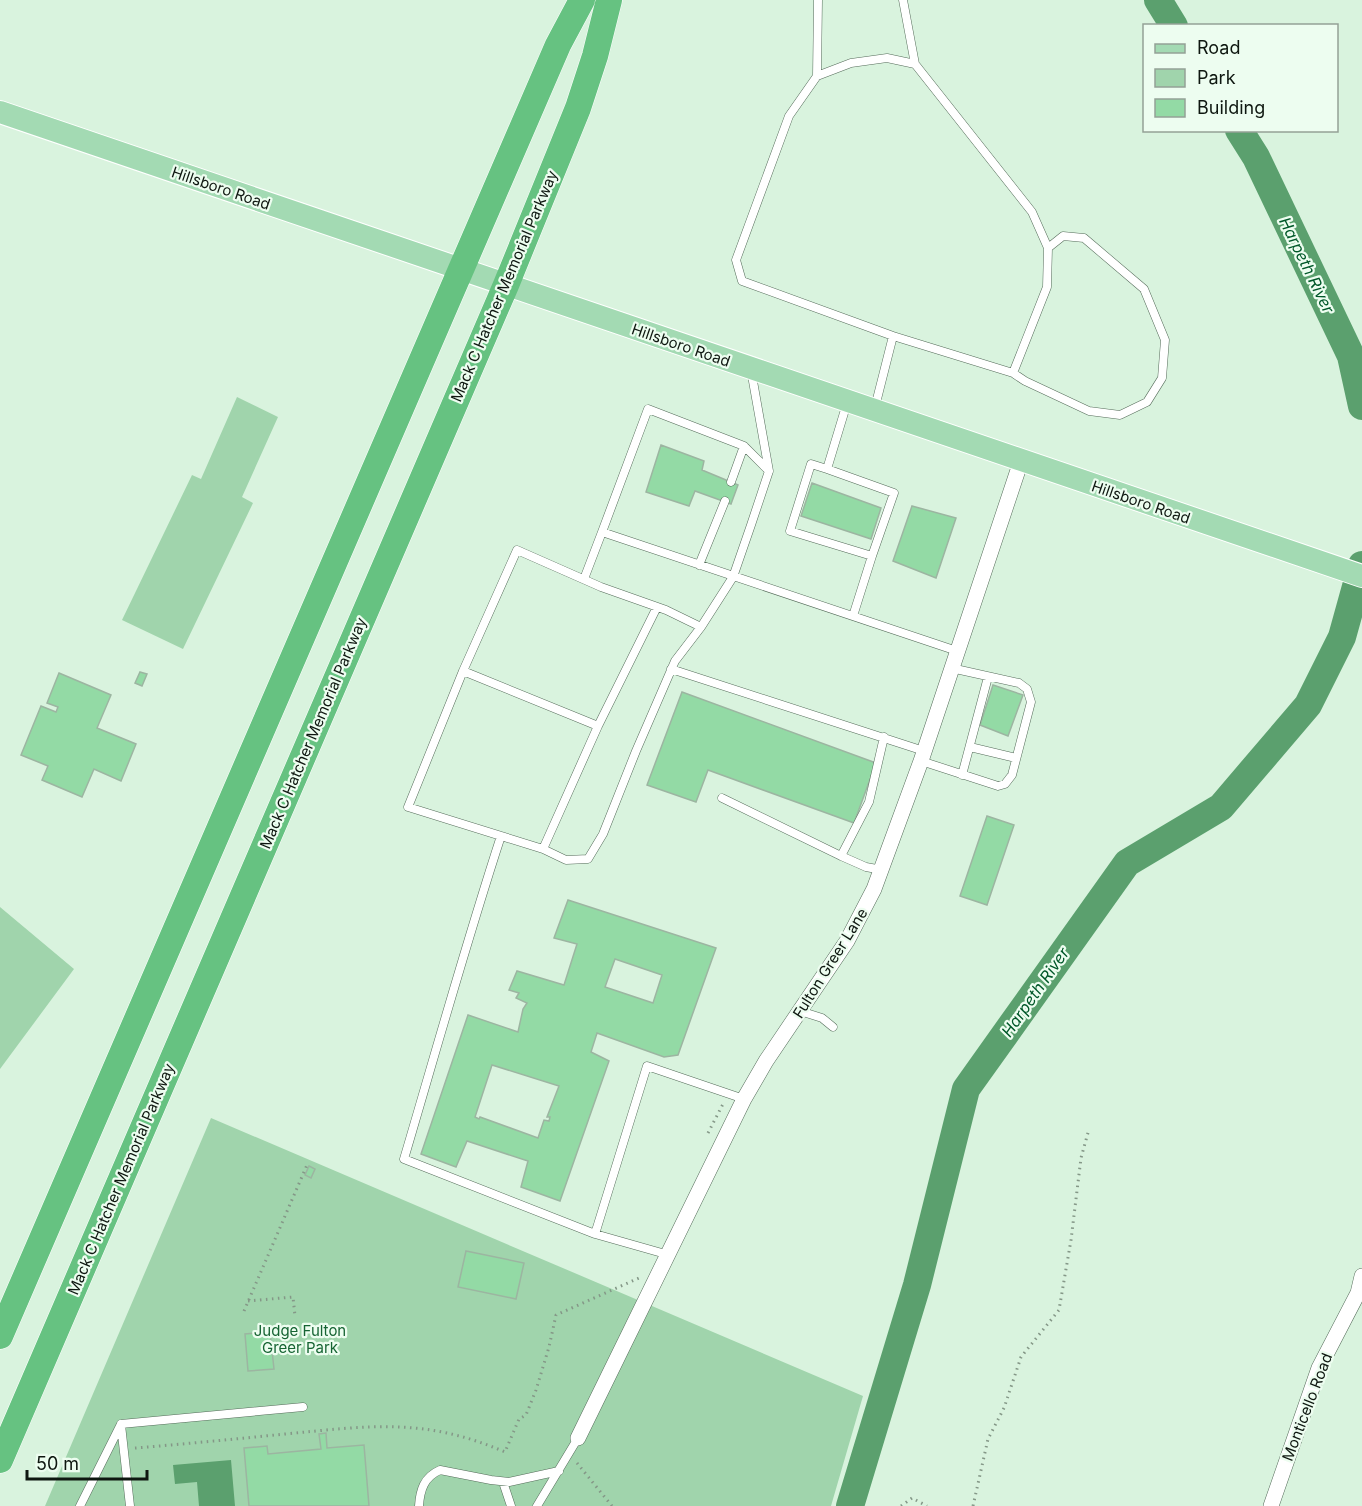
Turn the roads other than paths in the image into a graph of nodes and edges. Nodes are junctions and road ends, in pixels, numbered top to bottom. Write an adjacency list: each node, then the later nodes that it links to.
1 (582, 0): 9 (highway)
2 (609, 0): 10 (highway, Mack C Hatcher Memorial Parkway)
3 (818, 0): 6 (lane)
4 (903, 0): 5 (lane)
5 (915, 64): 6 (lane); 8 (lane)
6 (817, 76): 11 (lane)
7 (0, 112): 9 (main road, Hillsboro Road)
8 (1047, 248): 13 (lane); 13 (lane)
9 (460, 270): 10 (main road, Hillsboro Road); 54 (highway)
10 (506, 285): 12 (main road, Hillsboro Road); 58 (highway, Mack C Hatcher Memorial Parkway)
11 (893, 336): 13 (lane); 15 (lane)
12 (751, 369): 14 (main road, Hillsboro Road); 19 (lane)
13 (1013, 372)
14 (848, 402): 15 (main road, Hillsboro Road); 18 (lane)
15 (874, 411): 17 (main road, Hillsboro Road)
16 (744, 446): 19 (lane); 20 (lane); 22 (lane)
17 (1021, 461): 25 (main road, Hillsboro Road); 31 (street, Fulton Greer Lane)
18 (827, 469): 23 (lane); 23 (lane)
19 (769, 471): 26 (lane)
20 (731, 482)
21 (724, 501): 24 (lane)
22 (602, 532): 24 (lane); 27 (lane)
23 (872, 556): 29 (lane)
24 (699, 565): 26 (lane)
25 (1362, 576)
26 (733, 577): 29 (lane); 30 (lane)
27 (584, 579): 28 (lane); 34 (lane)
28 (657, 607): 30 (lane); 36 (lane)
29 (853, 616): 31 (lane)
30 (701, 627): 33 (lane)
31 (957, 651): 32 (street, Fulton Greer Lane)
32 (951, 668): 35 (lane); 39 (street, Fulton Greer Lane)
33 (671, 669): 37 (lane); 44 (lane)
34 (463, 671): 36 (lane); 43 (lane)
35 (988, 676): 38 (lane); 40 (lane)
36 (598, 726): 44 (lane)
37 (884, 737): 39 (lane); 45 (lane)
38 (970, 747): 40 (lane); 41 (lane)
39 (922, 756): 41 (lane); 46 (street, Fulton Greer Lane)
40 (1016, 758): 41 (lane)
41 (962, 775)
42 (722, 798): 45 (lane)
43 (501, 836): 44 (lane); 50 (lane)
44 (543, 849)
45 (842, 856): 46 (lane)
46 (882, 870): 47 (street, Fulton Greer Lane)
47 (800, 1011): 48 (lane); 49 (street, Fulton Greer Lane)
48 (833, 1027)
49 (744, 1099): 50 (lane); 51 (street, Fulton Greer Lane)
50 (595, 1234): 51 (lane)
51 (669, 1255): 57 (street, Fulton Greer Lane)
52 (1362, 1276): 53 (street, Monticello Road)
53 (1360, 1293): 66 (street, Monticello Road)
54 (0, 1336)
55 (303, 1407): 56 (lane)
56 (121, 1424): 61 (lane); 62 (lane)
57 (578, 1438): 59 (lane)
58 (0, 1460)
59 (559, 1471): 60 (lane); 65 (lane)
60 (503, 1482): 63 (lane); 64 (lane)
61 (80, 1506)
62 (130, 1506)
63 (419, 1506)
64 (511, 1506)
65 (537, 1506)
66 (1271, 1506)

